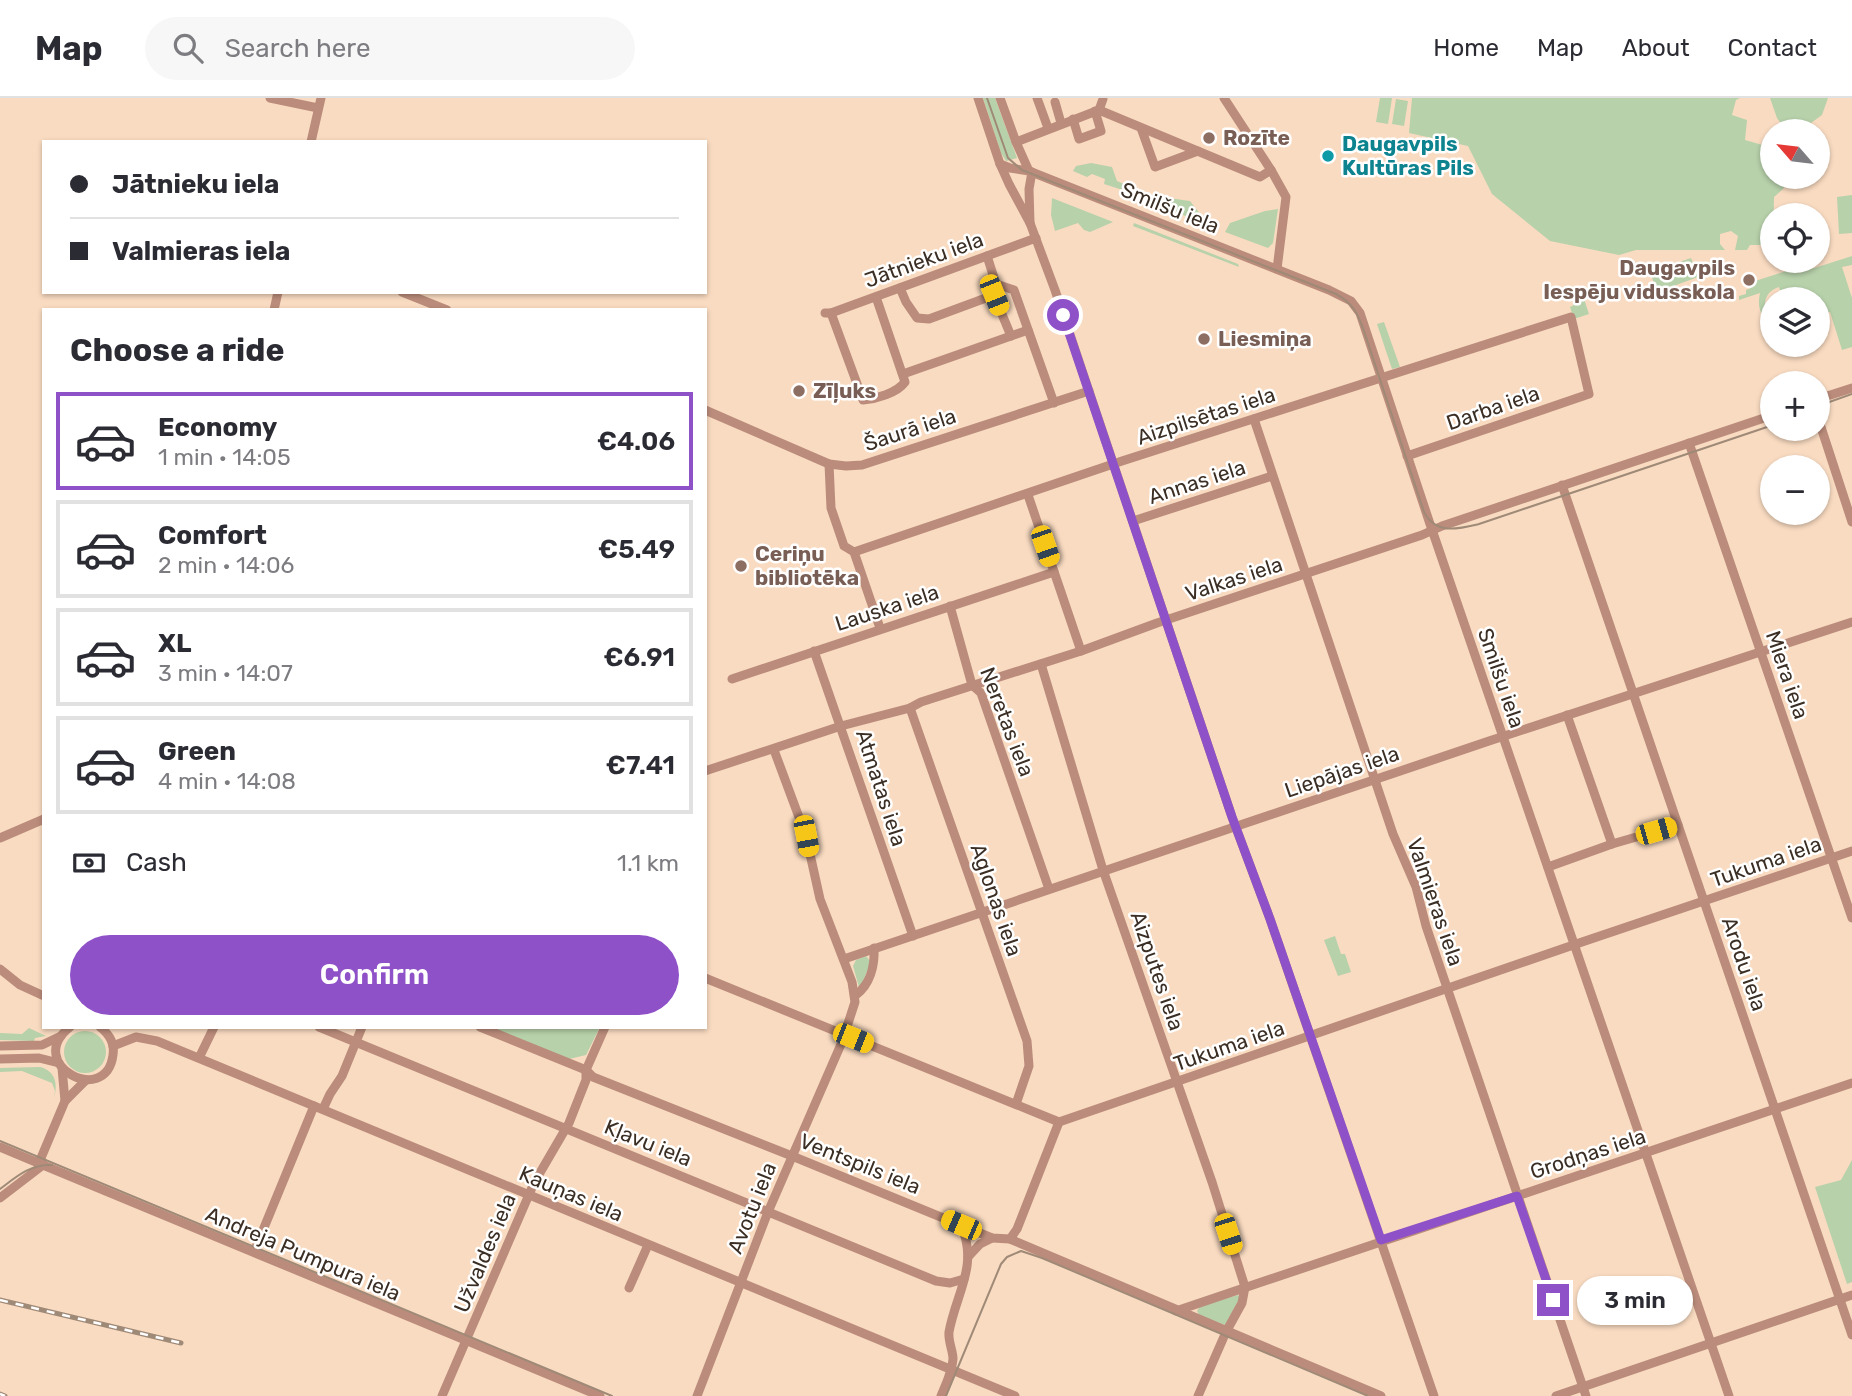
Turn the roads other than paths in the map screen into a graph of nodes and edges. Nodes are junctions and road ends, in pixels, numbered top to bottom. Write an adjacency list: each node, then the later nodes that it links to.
1 (270, 98): 8 (street)
2 (978, 98): 17 (street)
3 (1000, 98): 15 (street)
4 (1224, 98): 18 (street)
5 (1038, 99): 12 (street)
6 (1103, 99): 9 (street)
7 (1055, 102): 11 (street)
8 (319, 103): 14 (street)
9 (1097, 111): 10 (street); 10 (street); 13 (street)
10 (1073, 120): 11 (street)
11 (1062, 123): 12 (street)
12 (1048, 128): 15 (street)
13 (1141, 128): 16 (street); 16 (street)
14 (311, 140)
15 (1016, 142): 19 (street)
16 (1198, 151): 18 (street)
17 (1000, 164): 19 (street, Smilšu iela); 20 (street)
18 (1271, 170): 23 (street)
19 (1030, 172): 20 (street); 23 (street, Smilšu iela)
20 (1030, 223): 21 (street)
21 (1036, 237): 22 (street, Jātnieku iela); 35 (street)
22 (987, 256): 24 (street); 25 (street, Jātnieku iela)
23 (1277, 269): 33 (street, Smilšu iela)
24 (996, 284): 27 (street); 30 (street)
25 (900, 288): 27 (street); 28 (street, Jātnieku iela)
26 (407, 294): 29 (street)
27 (994, 295): 31 (street)
28 (876, 297): 32 (street); 32 (street, Jātnieku iela)
29 (442, 308)
30 (1028, 330): 31 (street); 38 (street)
31 (1011, 336): 32 (street)
32 (903, 374)
33 (1382, 379): 36 (street, Aizpilsētas iela); 40 (street, Aizpilsētas iela); 44 (street, Smilšu iela)
34 (1852, 388): 37 (street)
35 (1089, 391): 38 (street, Šaurā iela); 46 (street)
36 (1589, 394): 44 (street, Darba iela)
37 (1830, 395)
38 (1054, 403): 45 (street, Šaurā iela)
39 (707, 411): 45 (street, Šaurā iela)
40 (1254, 419): 46 (street, Aizpilsētas iela); 47 (street, Valmieras iela)
41 (1760, 419): 43 (street, Valkas iela)
42 (1826, 441): 51 (street)
43 (1689, 443): 48 (street, Valkas iela); 62 (street, Miera iela)
44 (1407, 456): 52 (street, Smilšu iela)
45 (829, 464): 53 (street)
46 (1114, 464): 49 (street, Aizpilsētas iela); 50 (street)
47 (1272, 476): 50 (street, Annas iela); 55 (street, Valmieras iela)
48 (1562, 485): 52 (street, Valkas iela); 66 (street, Arodu iela)
49 (1028, 495): 53 (street, Aizpilsētas iela); 54 (street)
50 (1133, 521): 57 (street)
51 (1852, 522)
52 (1433, 531): 55 (street, Valkas iela); 70 (street, Smilšu iela)
53 (854, 552): 59 (street)
54 (1054, 572): 56 (street, Lauska iela); 61 (street)
55 (1305, 574): 57 (street, Valkas iela); 73 (street, Valmieras iela)
56 (950, 606): 59 (street, Lauska iela); 65 (street, Neretas iela)
57 (1165, 620): 61 (street, Valkas iela); 76 (street)
58 (1852, 622): 62 (street, Liepājas iela)
59 (880, 628): 60 (street, Lauska iela)
60 (814, 650): 64 (street, Lauska iela); 69 (street, Atmatas iela)
61 (1081, 651): 63 (street, Valkas iela)
62 (1761, 652): 66 (street, Liepājas iela); 80 (street, Miera iela)
63 (1041, 664): 65 (street, Valkas iela); 82 (street, Aizputes iela)
64 (732, 679)
65 (972, 685): 67 (street, Valkas iela); 83 (street, Neretas iela)
66 (1632, 694): 68 (street, Liepājas iela); 75 (street, Arodu iela)
67 (910, 708): 69 (street, Valkas iela); 85 (street, Aglonas iela)
68 (1567, 715): 70 (street, Liepājas iela); 78 (street)
69 (842, 726): 71 (street, Valkas iela); 87 (street, Atmatas iela)
70 (1503, 736): 73 (street, Liepājas iela); 81 (street, Smilšu iela)
71 (774, 750): 72 (street, Valkas iela); 90 (street)
72 (707, 770)
73 (1376, 779): 76 (street, Liepājas iela); 93 (street, Valmieras iela)
74 (42, 820): 77 (street)
75 (1678, 825): 78 (street); 84 (street, Arodu iela)
76 (1235, 826): 82 (street, Liepājas iela); 105 (street)
77 (0, 838)
78 (1612, 844): 81 (street)
79 (1852, 851): 80 (street, Tukuma iela)
80 (1831, 858): 84 (street, Tukuma iela); 86 (street, Miera iela)
81 (1548, 867): 88 (street, Smilšu iela)
82 (1103, 870): 83 (street, Liepājas iela); 114 (street, Aizputes iela)
83 (1049, 889): 85 (street, Liepājas iela)
84 (1704, 902): 88 (street, Tukuma iela); 119 (street, Arodu iela)
85 (980, 912): 87 (street, Liepājas iela); 117 (street, Aglonas iela)
86 (1852, 918)
87 (913, 936): 89 (street, Liepājas iela)
88 (1574, 945): 93 (street, Tukuma iela); 123 (street, Smilšu iela)
89 (874, 948): 90 (street, Liepājas iela); 95 (street, Avotu iela)
90 (844, 959): 95 (street)
91 (1, 973): 94 (street)
92 (707, 979): 103 (street)
93 (1447, 990): 105 (street, Tukuma iela); 127 (street, Valmieras iela)
94 (42, 995)
95 (856, 995): 103 (street, Avotu iela)
96 (68, 1029): 104 (street)
97 (102, 1029): 108 (street)
98 (213, 1029): 109 (street)
99 (323, 1029): 106 (street, Kļavu iela)
100 (361, 1029): 106 (street)
101 (485, 1029): 112 (street, Ventspils iela)
102 (604, 1029): 112 (street, Užvaldes iela)
103 (845, 1034): 117 (street); 124 (street, Avotu iela)
104 (61, 1036): 107 (street); 111 (street)
105 (1311, 1036): 114 (street, Tukuma iela); 133 (street)
106 (356, 1042): 118 (street); 121 (street, Kļavu iela)
107 (0, 1046)
108 (113, 1046): 109 (street, Kauņas iela); 113 (street)
109 (199, 1058): 118 (street, Kauņas iela)
110 (0, 1059): 111 (street)
111 (60, 1066): 113 (street); 116 (street)
112 (586, 1070): 121 (street, Užvaldes iela); 124 (street, Ventspils iela)
113 (86, 1080): 116 (street)
114 (1177, 1083): 120 (street, Tukuma iela); 139 (street, Aizputes iela)
115 (1852, 1083): 119 (street, Grodņas iela)
116 (65, 1101): 125 (street)
117 (1016, 1104): 120 (street)
118 (319, 1108): 126 (street, Kauņas iela); 135 (street)
119 (1776, 1109): 123 (street, Grodņas iela); 142 (street, Arodu iela)
120 (1059, 1122): 132 (street)
121 (565, 1128): 126 (street, Užvaldes iela); 129 (street, Kļavu iela)
122 (0, 1146): 125 (street, Andreja Pumpura iela)
123 (1645, 1152): 127 (street, Grodņas iela); 147 (street, Smilšu iela)
124 (792, 1156): 129 (street, Avotu iela); 130 (street, Ventspils iela)
125 (43, 1164): 128 (street); 135 (street, Andreja Pumpura iela)
126 (528, 1195): 134 (street, Kauņas iela); 146 (street, Užvaldes iela)
127 (1517, 1196): 133 (street, Grodņas iela); 149 (street, Valmieras iela)
128 (0, 1198)
129 (768, 1212): 137 (street, Kļavu iela); 138 (street, Avotu iela)
130 (961, 1225): 131 (street, Ventspils iela); 136 (street)
131 (992, 1238): 132 (street, Ventspils iela); 136 (street)
132 (1010, 1239): 143 (street, Ventspils iela)
133 (1381, 1240): 139 (street, Grodņas iela); 157 (street)
134 (648, 1245): 138 (street, Kauņas iela); 140 (street)
135 (254, 1252): 146 (street, Andreja Pumpura iela)
136 (968, 1258): 137 (street)
137 (964, 1279): 148 (street)
138 (741, 1284): 148 (street, Kauņas iela); 152 (street, Avotu iela)
139 (1245, 1287): 143 (street, Grodņas iela); 144 (street)
140 (629, 1288)
141 (1852, 1296): 142 (street)
142 (1840, 1299): 145 (street, Arodu iela); 147 (street)
143 (1176, 1311): 144 (street, Ventspils iela)
144 (1226, 1332): 155 (street); 156 (street, Ventspils iela)
145 (1852, 1335)
146 (466, 1340): 150 (street, Užvaldes iela); 151 (street, Andreja Pumpura iela)
147 (1710, 1343): 149 (street); 159 (street, Smilšu iela)
148 (951, 1370): 153 (street); 154 (street, Kauņas iela)
149 (1585, 1391): 158 (street)
150 (442, 1396)
151 (600, 1396)
152 (697, 1396)
153 (941, 1396)
154 (1015, 1396)
155 (1198, 1396)
156 (1381, 1396)
157 (1434, 1396)
158 (1556, 1396)
159 (1729, 1396)

